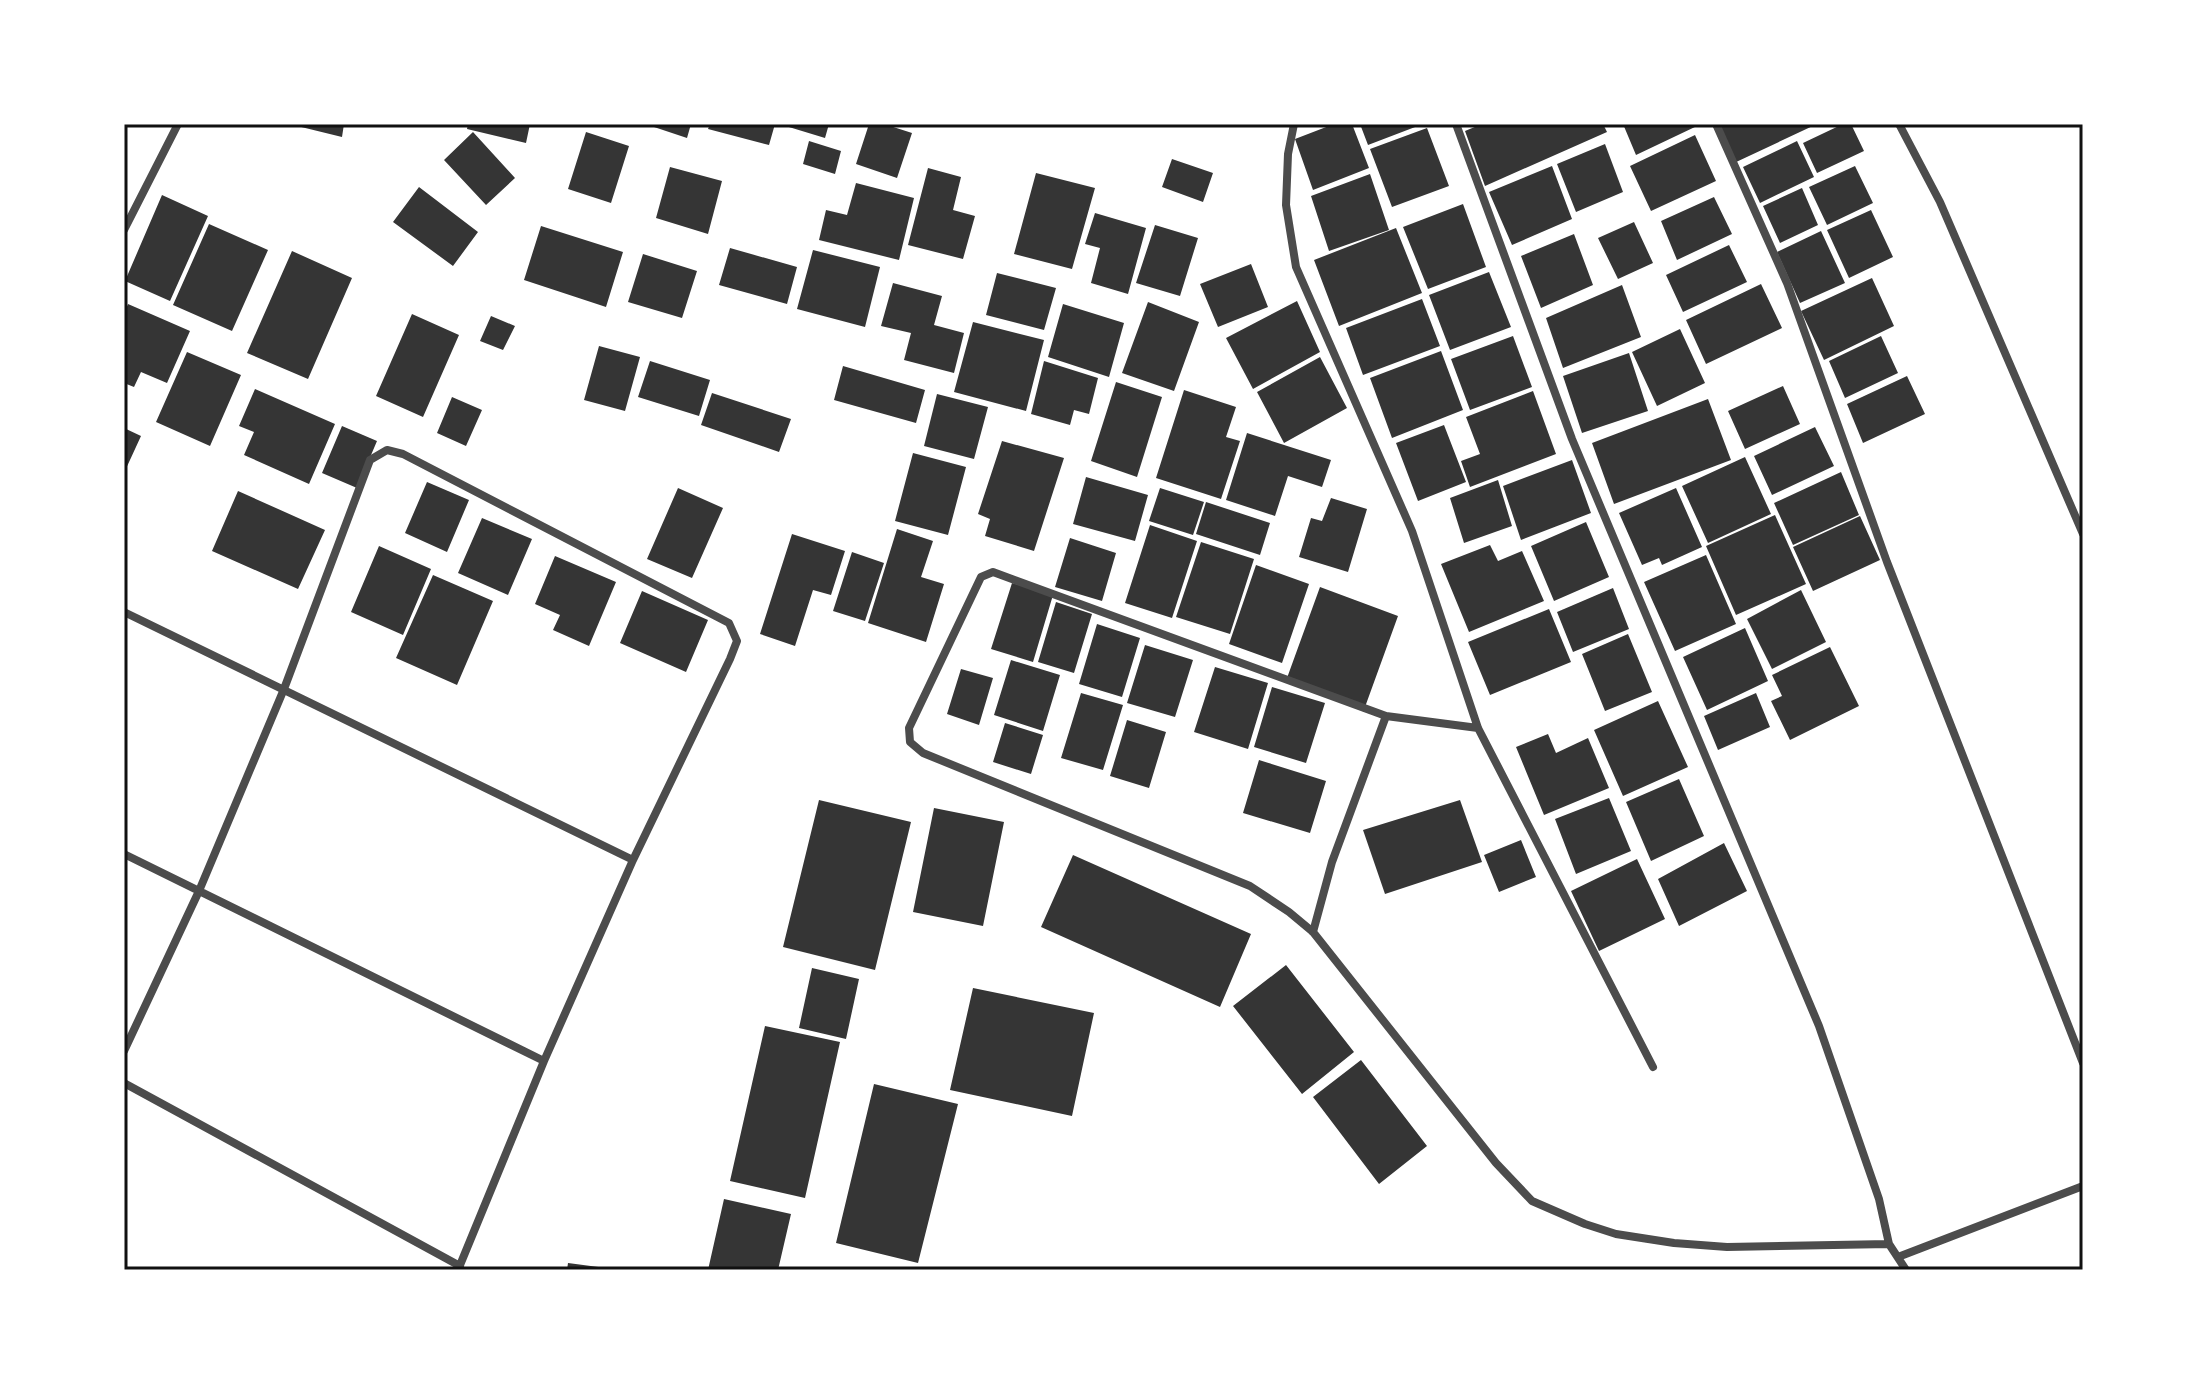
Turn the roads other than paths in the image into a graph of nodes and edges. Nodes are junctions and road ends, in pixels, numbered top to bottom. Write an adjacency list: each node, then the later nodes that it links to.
1 (178, 124): 6 (street)
2 (1294, 124): 11 (street)
3 (1456, 124): 22 (street)
4 (1716, 124): 18 (street)
5 (1899, 124): 7 (street)
6 (124, 230)
7 (2083, 534)
8 (124, 612): 9 (street)
9 (284, 689): 13 (street); 13 (street); 14 (street)
10 (1386, 716): 11 (street); 15 (street); 15 (street)
11 (1478, 728): 19 (street)
12 (124, 854): 14 (street)
13 (633, 860): 17 (street)
14 (199, 891): 16 (street); 17 (street)
15 (1313, 932): 22 (street)
16 (124, 1051)
17 (544, 1061): 24 (street)
18 (2083, 1063)
19 (1653, 1067)
20 (124, 1083): 24 (street)
21 (2083, 1186): 23 (street)
22 (1889, 1244): 23 (street)
23 (1898, 1257): 25 (street)
24 (459, 1268)
25 (1906, 1270)

